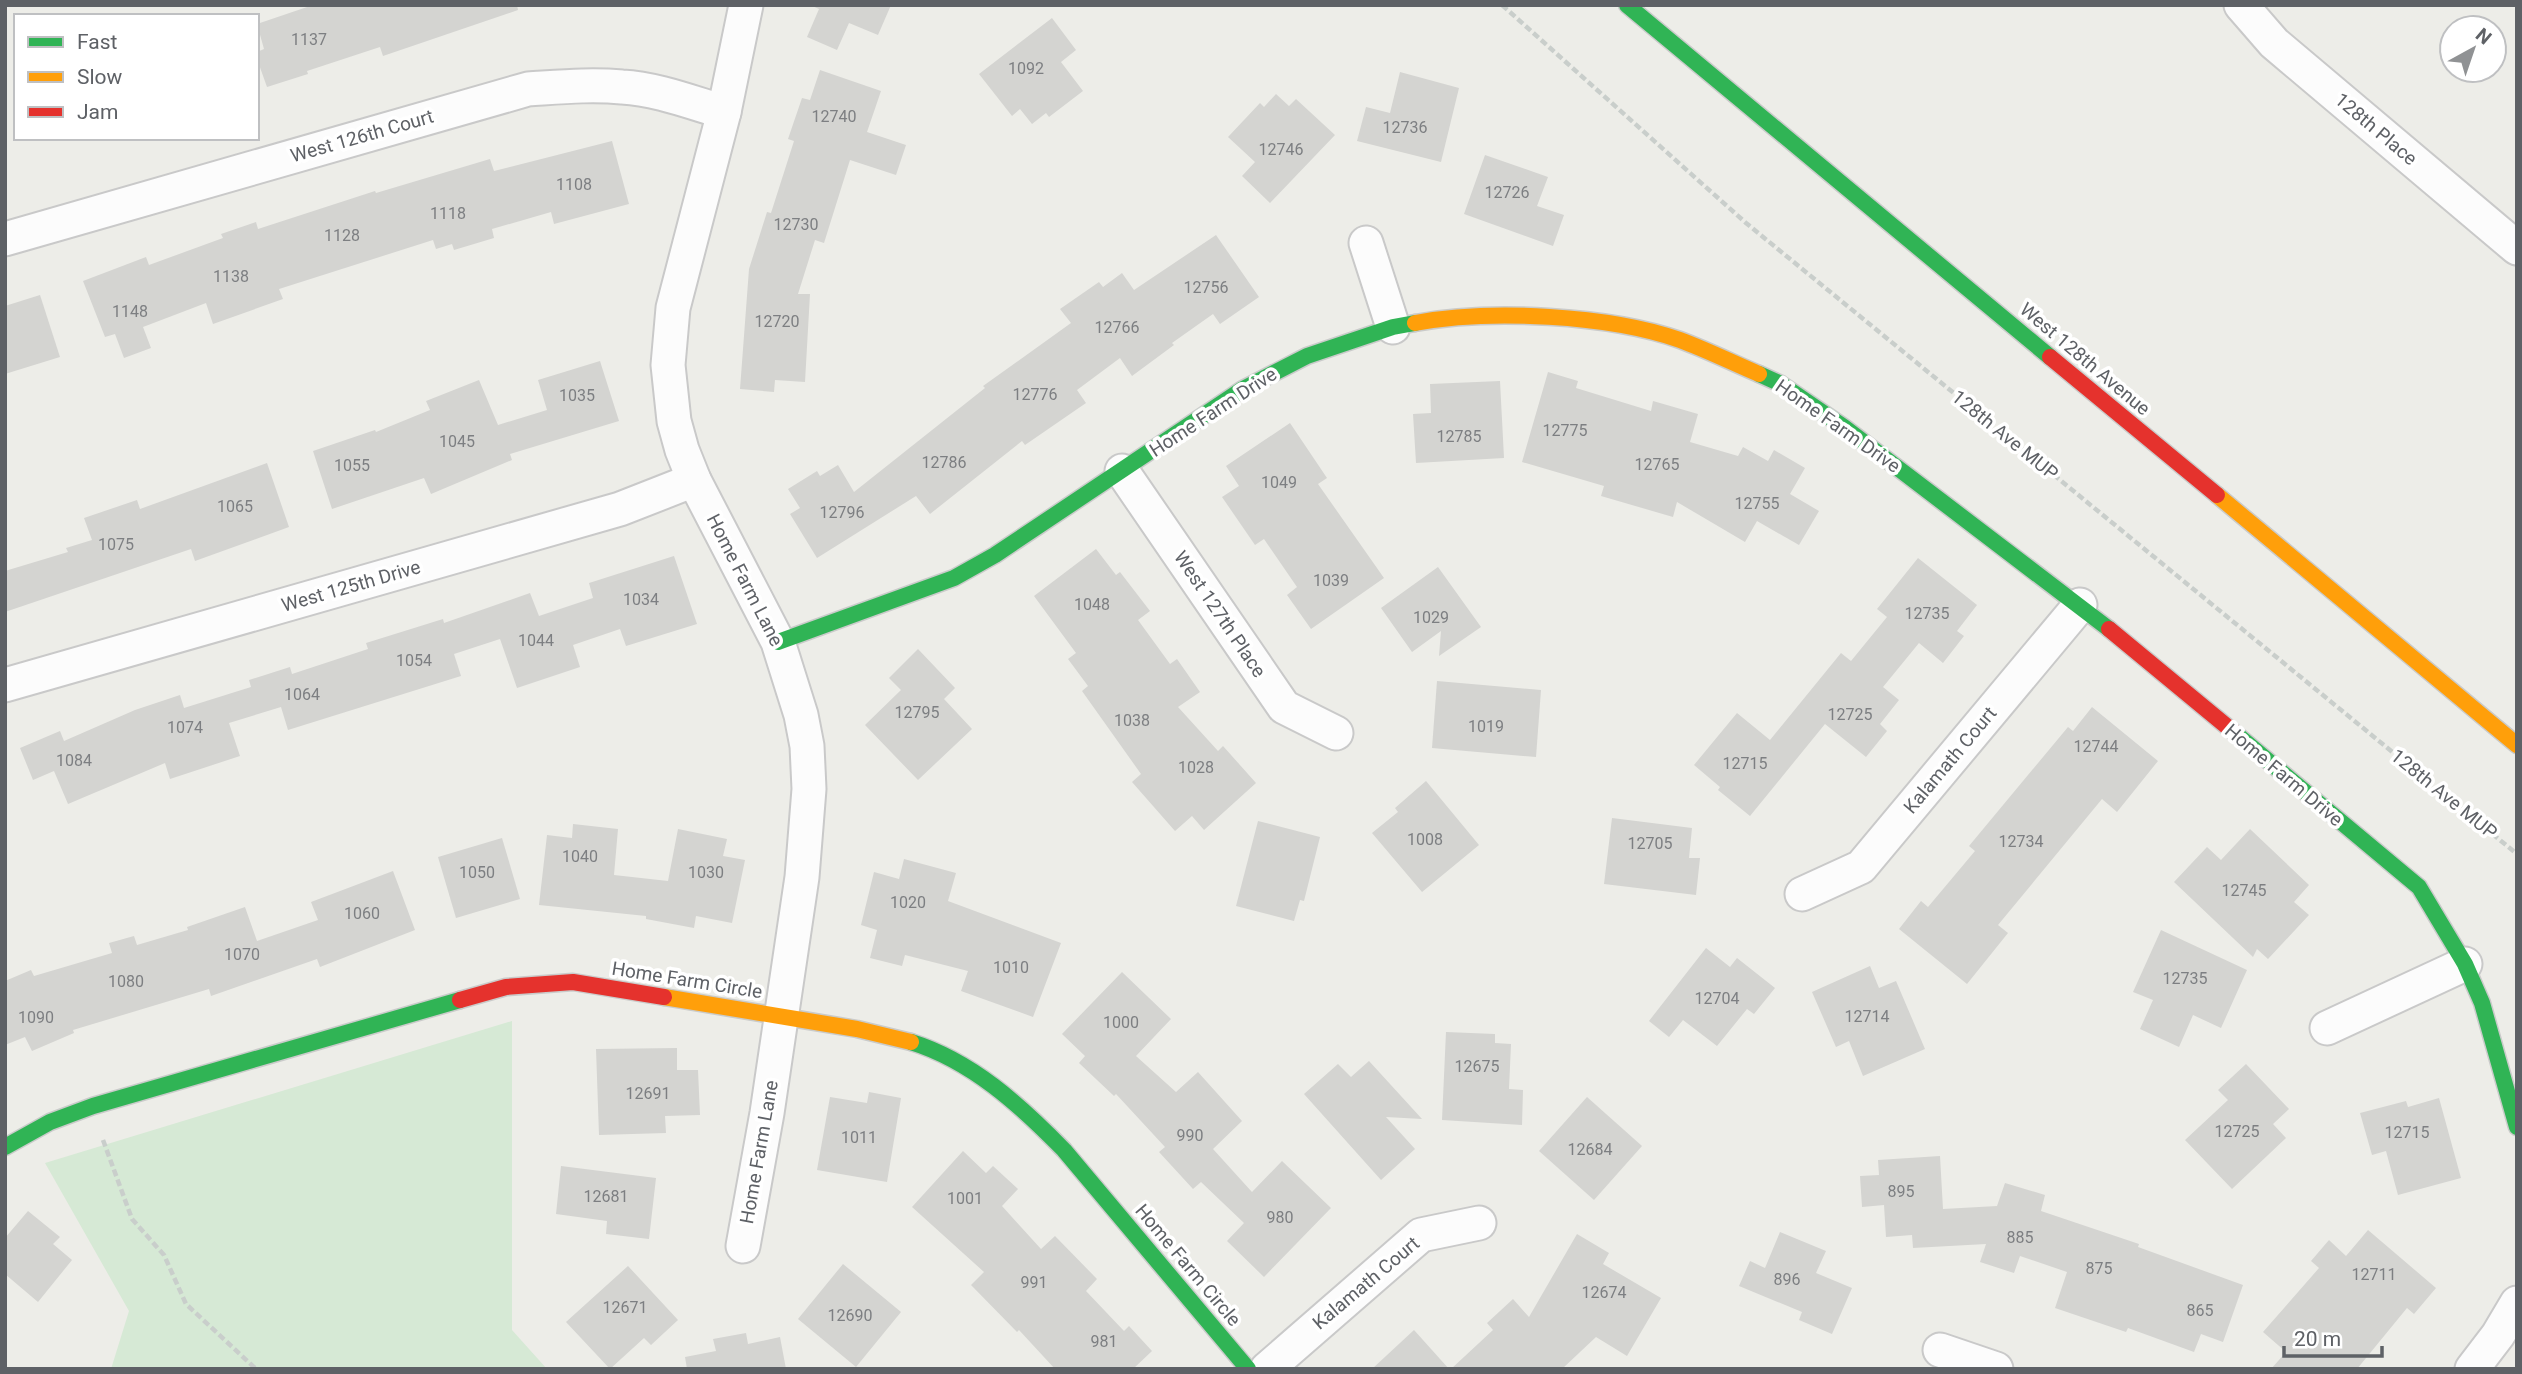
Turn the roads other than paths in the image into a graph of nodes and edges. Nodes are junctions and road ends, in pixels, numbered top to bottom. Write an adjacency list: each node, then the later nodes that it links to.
1 (746, 5): 4 (street, Home Farm Lane)
2 (1627, 5): 15 (street, West 128th Avenue)
3 (2241, 5): 7 (street, 128th Place)
4 (724, 112): 5 (street, West 126th Court); 10 (street, Home Farm Lane)
5 (5, 239)
6 (1366, 243): 8 (street)
7 (2517, 248)
8 (1393, 327): 9 (street, Home Farm Drive); 11 (street, Home Farm Drive)
9 (1122, 471): 12 (street, Home Farm Drive); 14 (street, West 127th Place)
10 (694, 480): 12 (street, Home Farm Lane); 13 (street, West 125th Drive)
11 (2080, 604): 16 (street, Kalamath Court); 17 (street, Home Farm Drive)
12 (778, 642): 18 (street, Home Farm Lane)
13 (5, 685)
14 (1336, 733)
15 (2517, 745)
16 (1802, 894)
17 (2465, 964): 19 (street); 20 (street, Home Farm Drive)
18 (782, 1016): 21 (street, Home Farm Circle); 23 (street, Home Farm Lane); 26 (street, Home Farm Circle)
19 (2326, 1028)
20 (2517, 1127)
21 (5, 1147)
22 (1479, 1223): 27 (street, Kalamath Court)
23 (743, 1246)
24 (2517, 1303): 29 (street)
25 (1940, 1350): 28 (street)
26 (1248, 1369)
27 (1267, 1369)
28 (1996, 1369)
29 (2472, 1369)

